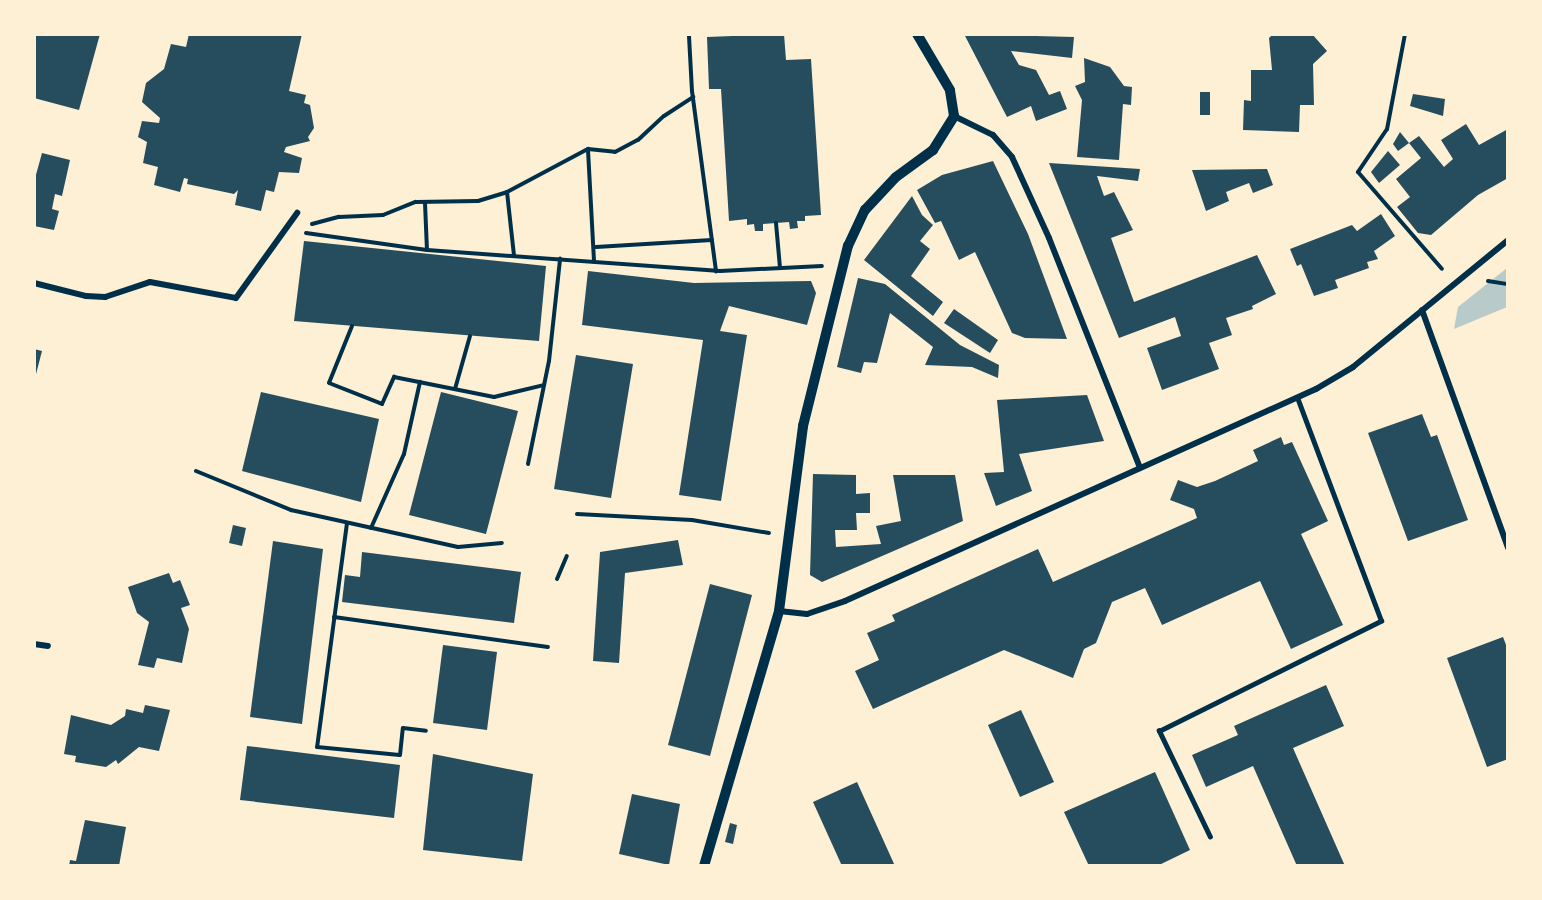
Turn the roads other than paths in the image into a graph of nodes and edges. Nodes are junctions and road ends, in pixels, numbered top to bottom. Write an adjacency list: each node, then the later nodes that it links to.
1 (917, 34): 2 (street)
2 (954, 116): 8 (street); 10 (street)
3 (297, 213): 5 (street)
4 (1508, 240): 6 (street)
5 (34, 282)
6 (1422, 310): 7 (street); 9 (street)
7 (1297, 398): 8 (street); 13 (lane)
8 (1140, 468): 10 (street)
9 (1508, 548)
10 (779, 611): 14 (street)
11 (34, 644): 12 (street)
12 (48, 646)
13 (1210, 837)
14 (704, 866)

